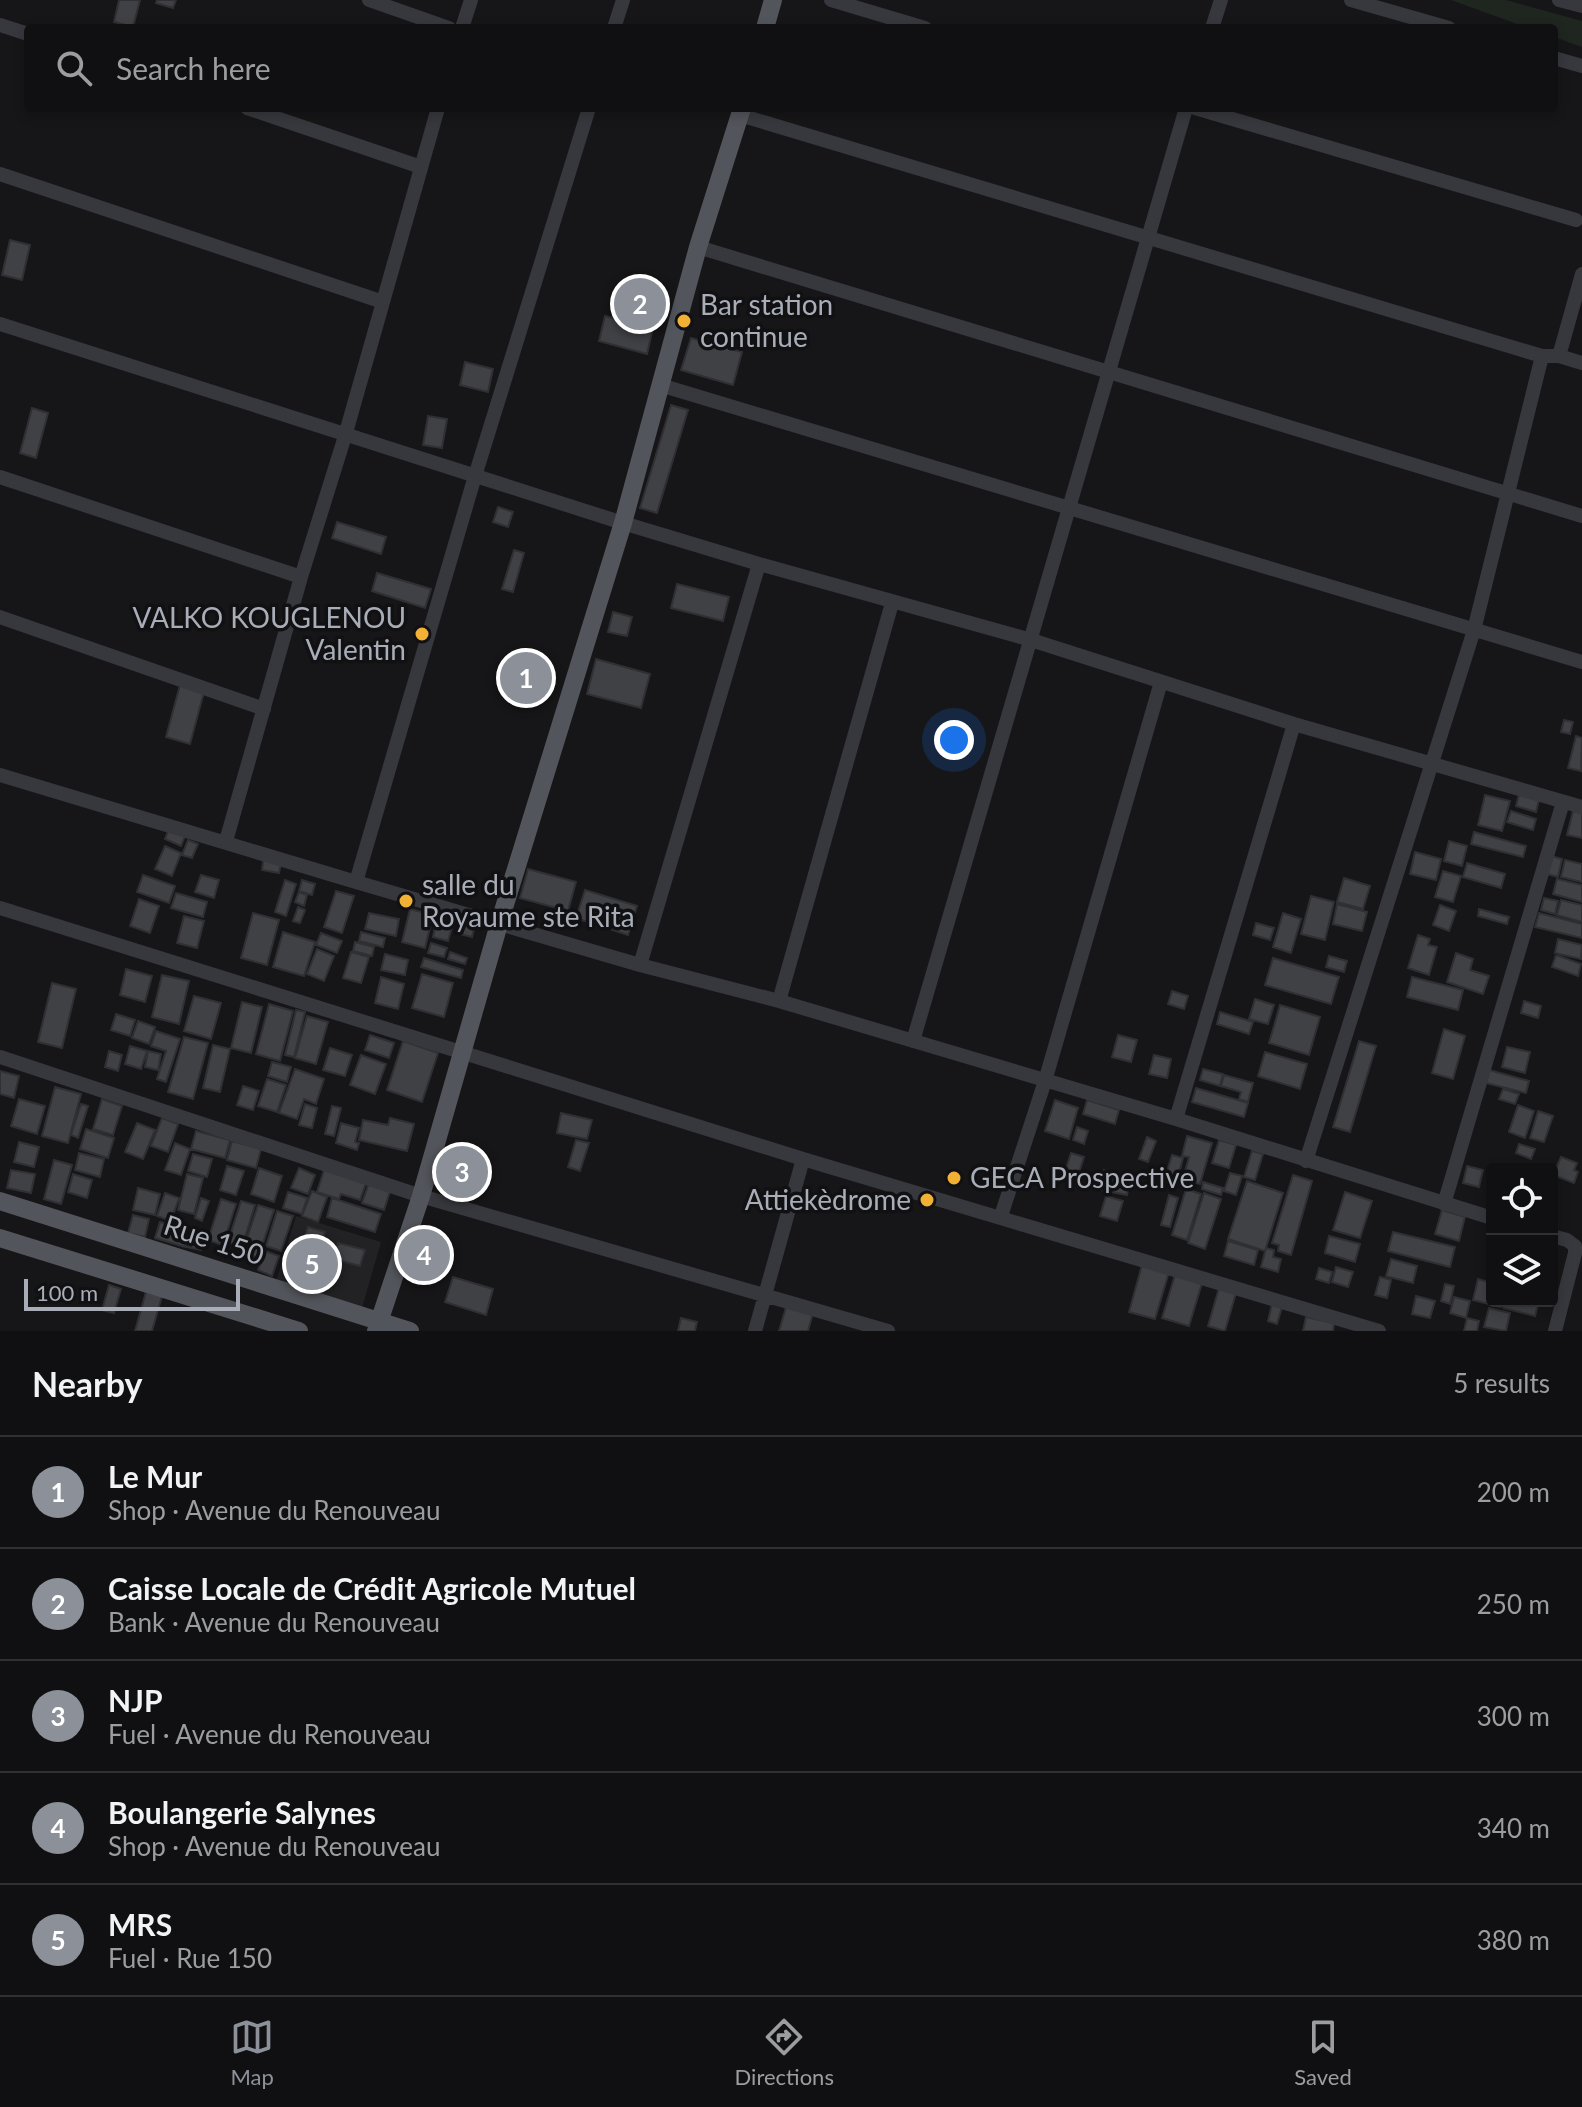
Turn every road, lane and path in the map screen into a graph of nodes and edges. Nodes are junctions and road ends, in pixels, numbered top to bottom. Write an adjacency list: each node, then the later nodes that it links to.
1 (369, 0): 10 (street)
2 (471, 0): 11 (street)
3 (623, 0): 12 (street)
4 (773, 0): 13 (main road)
5 (831, 0): 14 (street)
6 (1221, 0): 15 (street)
7 (1351, 0): 16 (street)
8 (1559, 0): 9 (street)
9 (1582, 6)
10 (438, 24)
11 (463, 24)
12 (615, 24)
13 (766, 24)
14 (912, 24)
15 (1213, 24)
16 (1435, 24)
17 (0, 25): 18 (street)
18 (24, 33)
19 (1558, 59): 20 (street)
20 (1582, 66)
21 (259, 112): 28 (street)
22 (437, 112): 28 (street)
23 (588, 112): 42 (street)
24 (741, 112): 32 (main road)
25 (744, 112): 31 (street)
26 (1185, 112): 31 (street)
27 (1209, 112): 30 (street)
28 (421, 167): 34 (street)
29 (0, 174): 34 (street)
30 (1576, 220)
31 (1148, 239): 36 (street); 39 (street)
32 (698, 247): 39 (street); 40 (main road)
33 (1582, 274): 37 (street)
34 (383, 302): 41 (street)
35 (0, 324): 41 (street)
36 (1542, 356): 37 (street); 44 (street)
37 (1559, 356): 38 (street)
38 (1582, 363)
39 (1108, 370): 44 (street); 45 (street)
40 (660, 385): 45 (street); 47 (main road)
41 (345, 436): 42 (street); 49 (street)
42 (475, 476): 47 (street); 63 (street)
43 (0, 477): 49 (street)
44 (1508, 495): 46 (street); 52 (street)
45 (1067, 509): 52 (street); 53 (street)
46 (1582, 516)
47 (623, 523): 48 (street); 65 (main road)
48 (759, 564): 50 (street); 66 (street)
49 (301, 577): 56 (street)
50 (892, 603): 53 (street); 67 (street)
51 (0, 617): 56 (street)
52 (1474, 630): 54 (street); 58 (street)
53 (1028, 639): 55 (street); 68 (street)
54 (1582, 662)
55 (1161, 682): 57 (street); 71 (street)
56 (264, 709): 62 (street)
57 (1294, 724): 58 (street); 72 (street)
58 (1431, 766): 60 (street); 74 (street)
59 (0, 775): 62 (street)
60 (1563, 802): 61 (street); 77 (street)
61 (1582, 807)
62 (226, 841): 63 (street)
63 (356, 882): 65 (street)
64 (0, 908): 69 (street)
65 (499, 924): 66 (street); 69 (main road)
66 (640, 965): 67 (street)
67 (779, 1001): 68 (street)
68 (913, 1041): 71 (street)
69 (462, 1053): 73 (street); 75 (main road)
70 (0, 1057): 75 (street)
71 (1045, 1081): 72 (street); 78 (street)
72 (1176, 1119): 74 (street)
73 (803, 1159): 78 (street); 82 (street)
74 (1306, 1161): 77 (street)
75 (421, 1196): 82 (street); 83 (main road)
76 (8, 1203): 81 (main road); 83 (main road, Rue 150)
77 (1444, 1204): 79 (street)
78 (1001, 1216): 88 (street)
79 (1486, 1216)
80 (1558, 1238): 89 (street)
81 (2, 1239): 84 (main road)
82 (766, 1296): 86 (street); 87 (street)
83 (378, 1326): 85 (main road, Rue 150)
84 (299, 1331)
85 (410, 1331)
86 (755, 1331)
87 (888, 1331)
88 (1379, 1331)
89 (1555, 1331)

